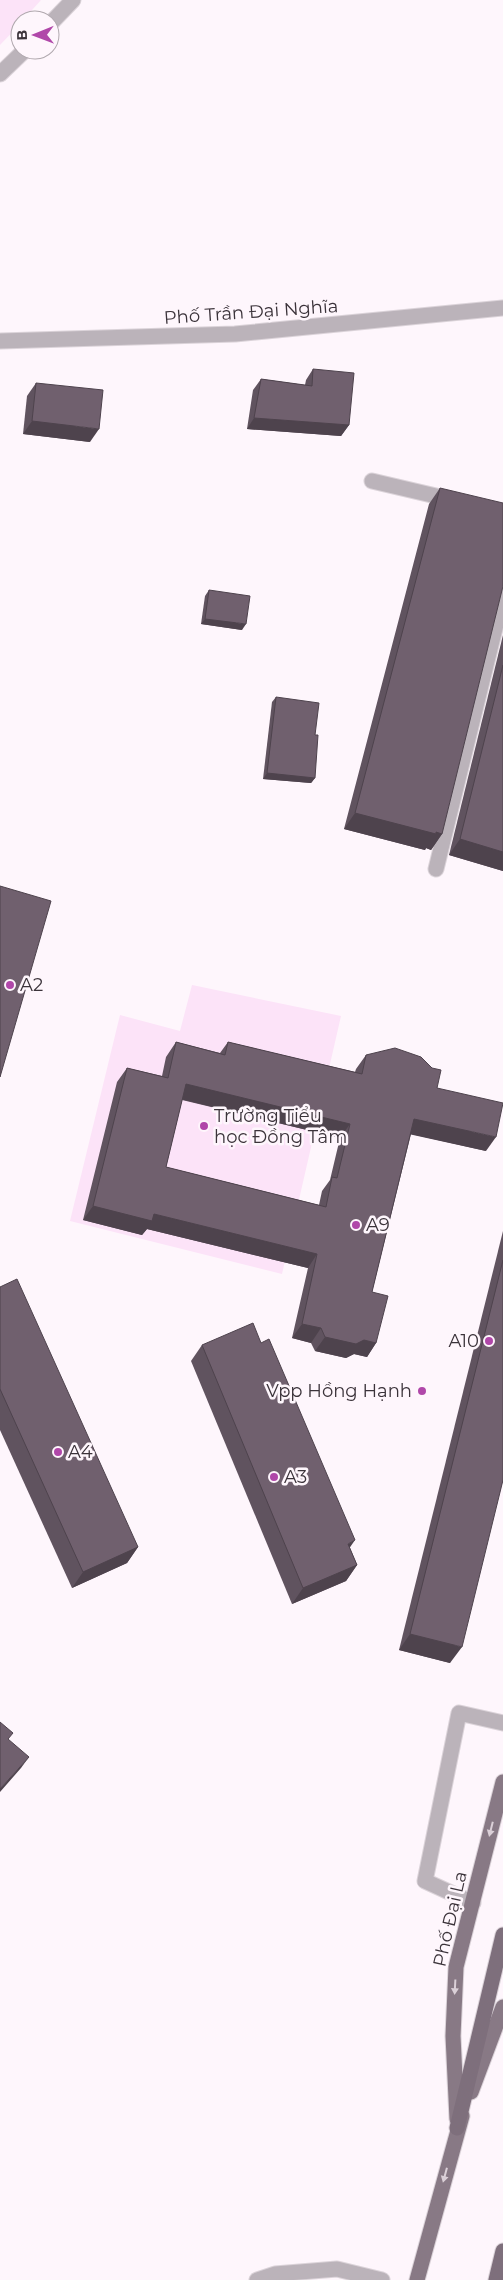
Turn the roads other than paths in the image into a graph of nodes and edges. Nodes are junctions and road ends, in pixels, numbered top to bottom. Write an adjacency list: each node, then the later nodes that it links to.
1 (73, 0): 2 (street)
2 (60, 14)
3 (15, 60): 4 (street)
4 (0, 74)
5 (503, 308): 6 (street, Phố Trần Đại Nghĩa)
6 (0, 341)
7 (372, 481): 8 (street)
8 (466, 503)
9 (503, 596): 10 (street)
10 (436, 869)
11 (503, 1723): 13 (street)
12 (503, 1782): 13 (main road, Phố Đại La, one-way to 13)
13 (473, 1902): 16 (main road, Phố Đại La, one-way to 16)
14 (503, 1935): 16 (highway)
15 (503, 2007): 16 (main road, Phố Đại La)
16 (457, 2128): 20 (main road, Phố Đại La, one-way to 20)
17 (503, 2251): 21 (highway)
18 (257, 2280): 19 (street)
19 (382, 2280)
20 (417, 2280)
21 (496, 2280)

